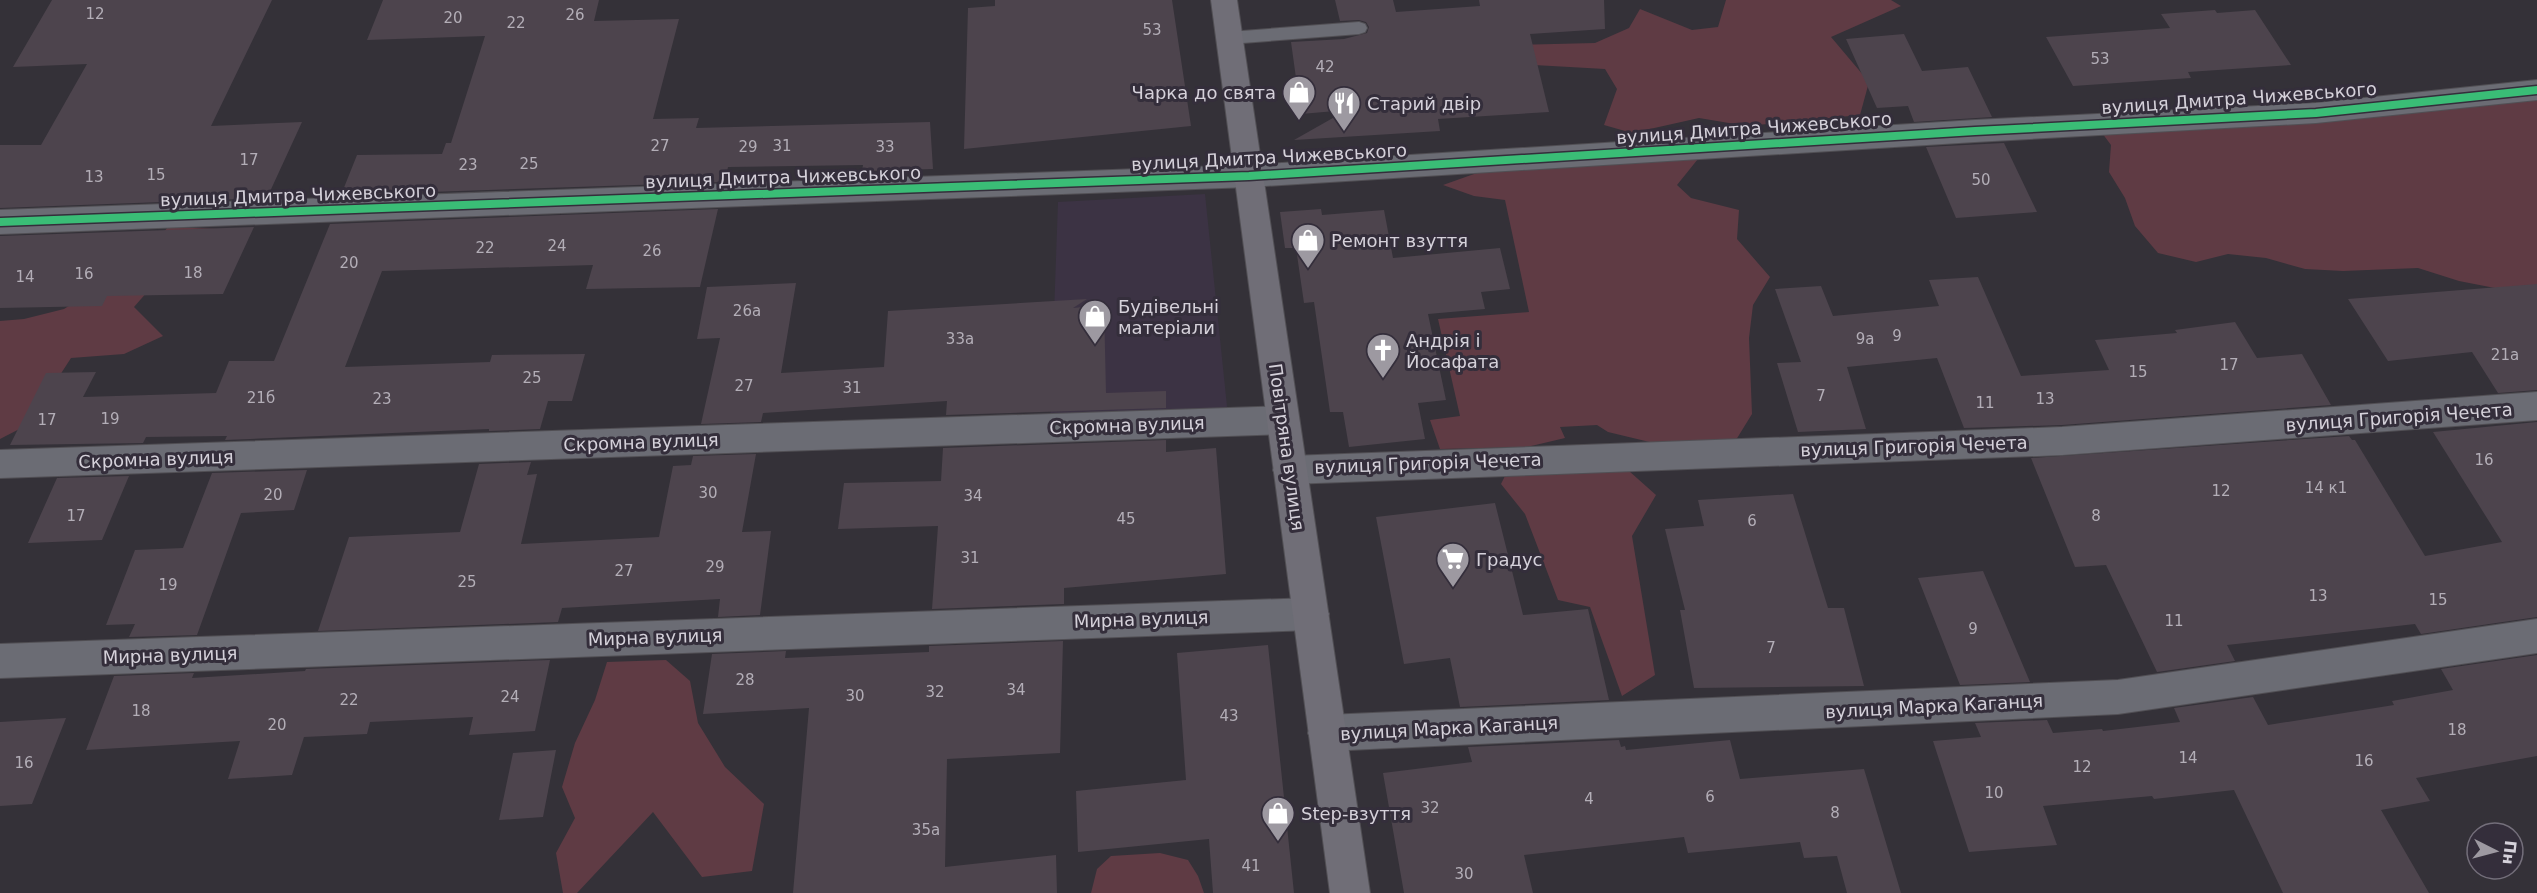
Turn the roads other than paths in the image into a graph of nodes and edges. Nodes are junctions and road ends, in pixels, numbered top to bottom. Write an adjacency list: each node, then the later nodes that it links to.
1 (1224, 0): 3 (street, Повітряна вулиця)
2 (1359, 28): 3 (lane)
3 (1229, 38): 5 (street, Повітряна вулиця)
4 (2537, 90): 5 (street, вулиця Дмитра Чижевського)
5 (1249, 176): 6 (street, вулиця Дмитра Чижевського); 8 (street, Повітряна вулиця)
6 (0, 222)
7 (2537, 406): 10 (street, вулиця Григорія Чечета)
8 (1283, 420): 9 (street, Скромна вулиця); 10 (street, Повітряна вулиця)
9 (0, 464)
10 (1290, 470): 11 (street, Повітряна вулиця)
11 (1311, 614): 13 (street, Мирна вулиця); 14 (street, Повітряна вулиця)
12 (2537, 636): 14 (street, вулиця Марка Каганця)
13 (0, 661)
14 (1327, 733): 15 (street, Повітряна вулиця)
15 (1350, 893)

